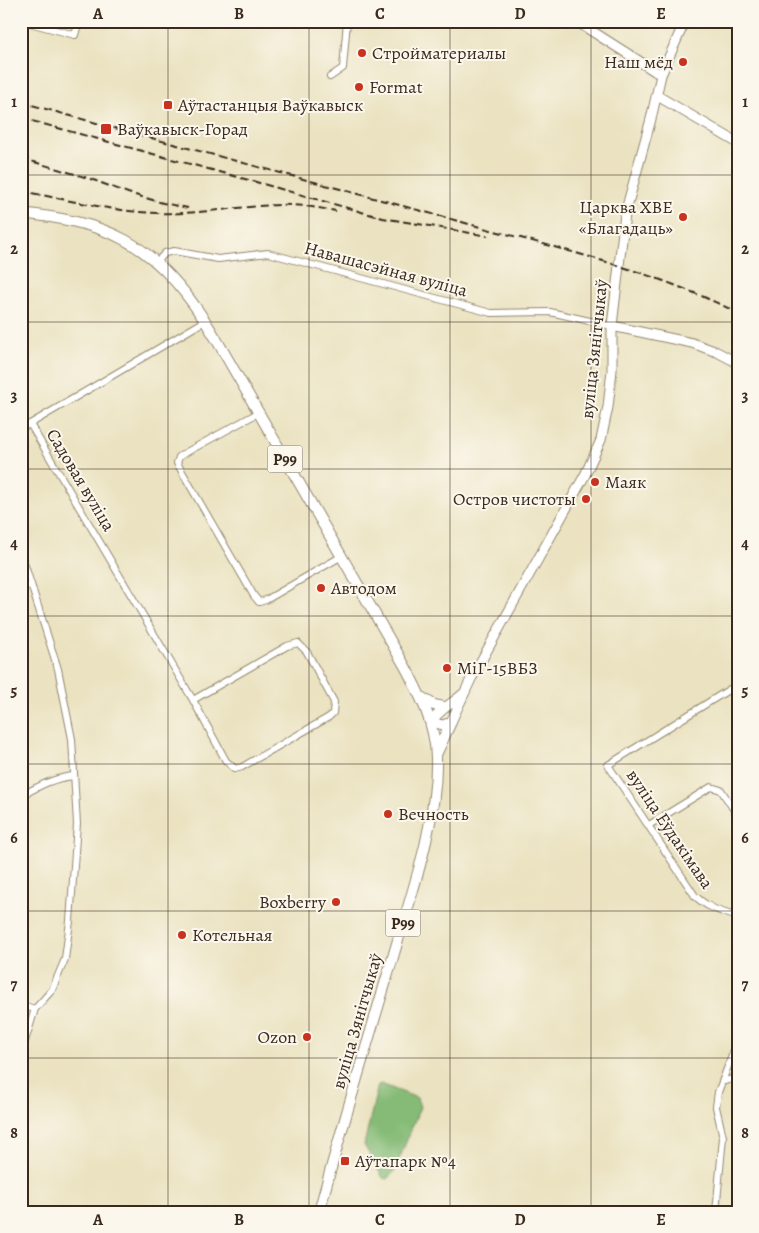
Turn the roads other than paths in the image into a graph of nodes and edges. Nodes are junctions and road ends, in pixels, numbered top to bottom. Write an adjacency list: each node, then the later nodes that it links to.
1 (22, 21): 2 (street)
2 (79, 21)
3 (347, 21): 7 (street)
4 (576, 21): 6 (main road)
5 (685, 21): 6 (main road, вуліца Зянітчыкаў)
6 (661, 75): 8 (main road, вуліца Зянітчыкаў)
7 (330, 77)
8 (656, 95): 9 (main road); 13 (main road, вуліца Зянітчыкаў)
9 (738, 143)
10 (21, 213): 11 (main road, Р99)
11 (156, 263): 12 (main road, Р99); 13 (street, Навашасэйная вуліца)
12 (206, 321): 15 (main road, Р99); 16 (street, Садовая вуліца)
13 (612, 326): 14 (main road); 23 (main road, вуліца Зянітчыкаў)
14 (738, 363)
15 (258, 413): 19 (main road, Р99); 19 (street)
16 (30, 424): 17 (street); 25 (street, Садовая вуліца)
17 (21, 428)
18 (21, 553): 20 (street)
19 (342, 556): 24 (main road, Р99)
20 (31, 584): 21 (street); 30 (street)
21 (21, 589)
22 (738, 684): 33 (street, вуліца Еўдакімава)
23 (464, 693): 26 (main road); 28 (main road, вуліца Зянітчыкаў)
24 (421, 697): 26 (main road); 27 (main road, вуліца Зянітчыкаў / Р99)
25 (193, 700): 25 (street, Садовая вуліца)
26 (444, 707): 27 (main road)
27 (431, 722): 28 (main road); 29 (main road, вуліца Зянітчыкаў / Р99)
28 (451, 722): 29 (main road)
29 (436, 756): 41 (main road, вуліца Зянітчыкаў / Р99)
30 (73, 776): 31 (street); 36 (street)
31 (21, 796)
32 (738, 816): 33 (street)
33 (648, 825): 34 (street, вуліца Еўдакімава)
34 (738, 917)
35 (21, 1005): 36 (street)
36 (35, 1010): 38 (street)
37 (738, 1040): 40 (street)
38 (21, 1054)
39 (738, 1077): 40 (street)
40 (722, 1082): 42 (street)
41 (318, 1212)
42 (716, 1212)

